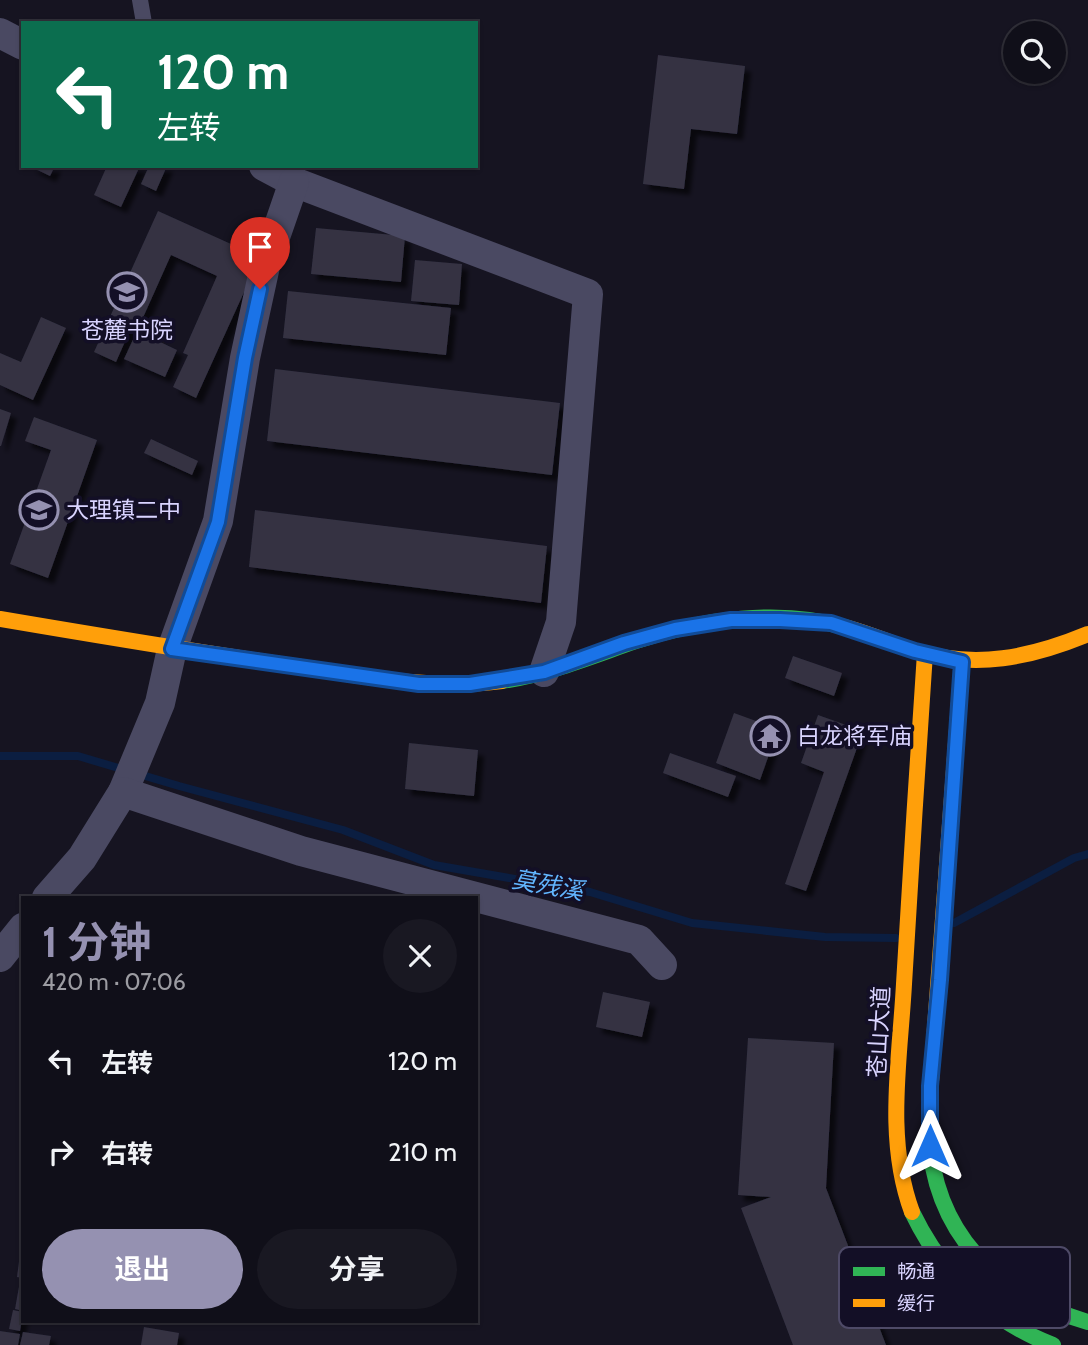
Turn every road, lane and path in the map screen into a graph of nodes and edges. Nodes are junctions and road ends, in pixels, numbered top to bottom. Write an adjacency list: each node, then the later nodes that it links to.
1 (140, 0): 2 (lane)
2 (144, 21)
3 (0, 33): 4 (street)
4 (21, 44)
5 (268, 168): 6 (street)
6 (294, 182): 9 (street); 12 (street)
7 (0, 619): 9 (main road)
8 (1088, 634): 11 (main road)
9 (172, 649): 12 (main road); 13 (street)
10 (925, 653): 11 (main road); 12 (main road); 20 (main road, 苍山大道)
11 (962, 662): 21 (main road)
12 (544, 672)
13 (122, 792): 14 (street); 15 (street)
14 (49, 896)
15 (474, 896)
16 (478, 897): 19 (street)
17 (21, 931): 18 (street)
18 (0, 957)
19 (662, 965)
20 (933, 1247)
21 (969, 1247)
22 (1070, 1317): 23 (main road)
23 (1088, 1322)
24 (1016, 1328): 25 (main road, 苍山大道)
25 (1053, 1345)

